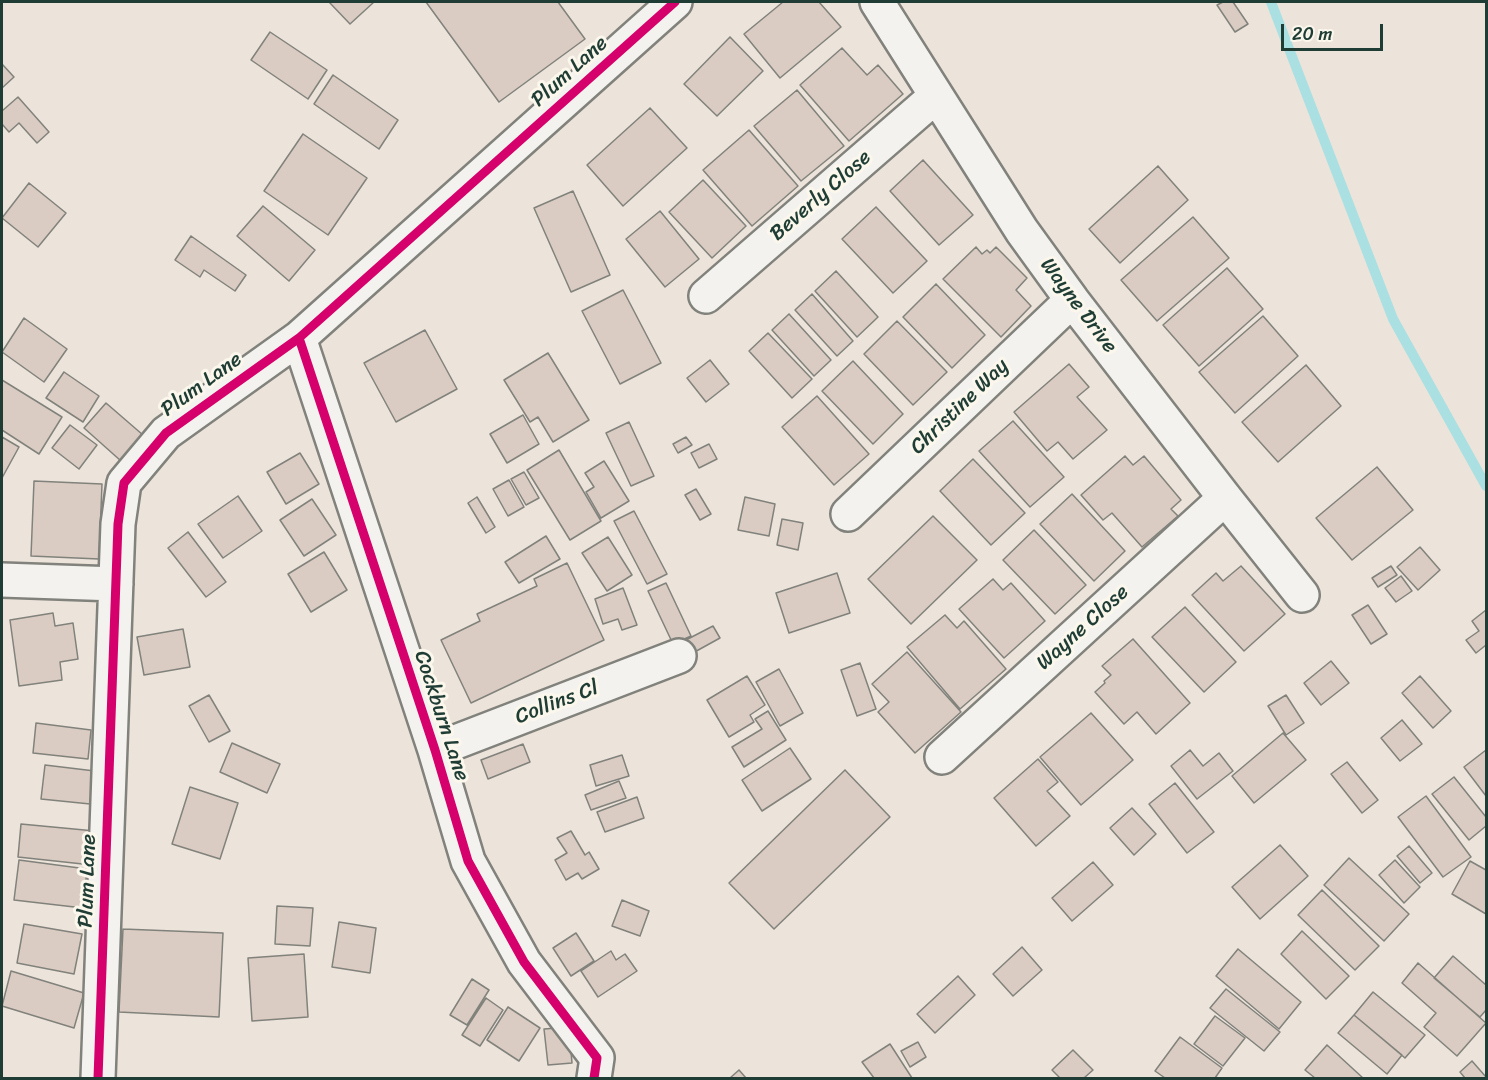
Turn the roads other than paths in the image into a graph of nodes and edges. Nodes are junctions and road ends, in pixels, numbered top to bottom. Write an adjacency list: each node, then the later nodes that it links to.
1 (675, 2): 6 (street, Plum Lane)
2 (877, 2): 3 (street, Wayne Drive)
3 (936, 96): 4 (street, Beverly Close); 5 (street, Wayne Drive)
4 (706, 296)
5 (1072, 300): 7 (street, Wayne Drive); 8 (street, Christine Way)
6 (299, 338): 10 (street, Plum Lane); 13 (street, Cockburn Lane)
7 (1225, 498): 11 (street, Wayne Drive); 14 (street, Wayne Close)
8 (848, 514)
9 (2, 580): 10 (street)
10 (116, 584): 15 (street, Plum Lane)
11 (1302, 595)
12 (679, 656): 13 (street, Collins Cl)
13 (435, 750): 16 (street, Cockburn Lane)
14 (942, 757)
15 (98, 1078)
16 (594, 1078)

